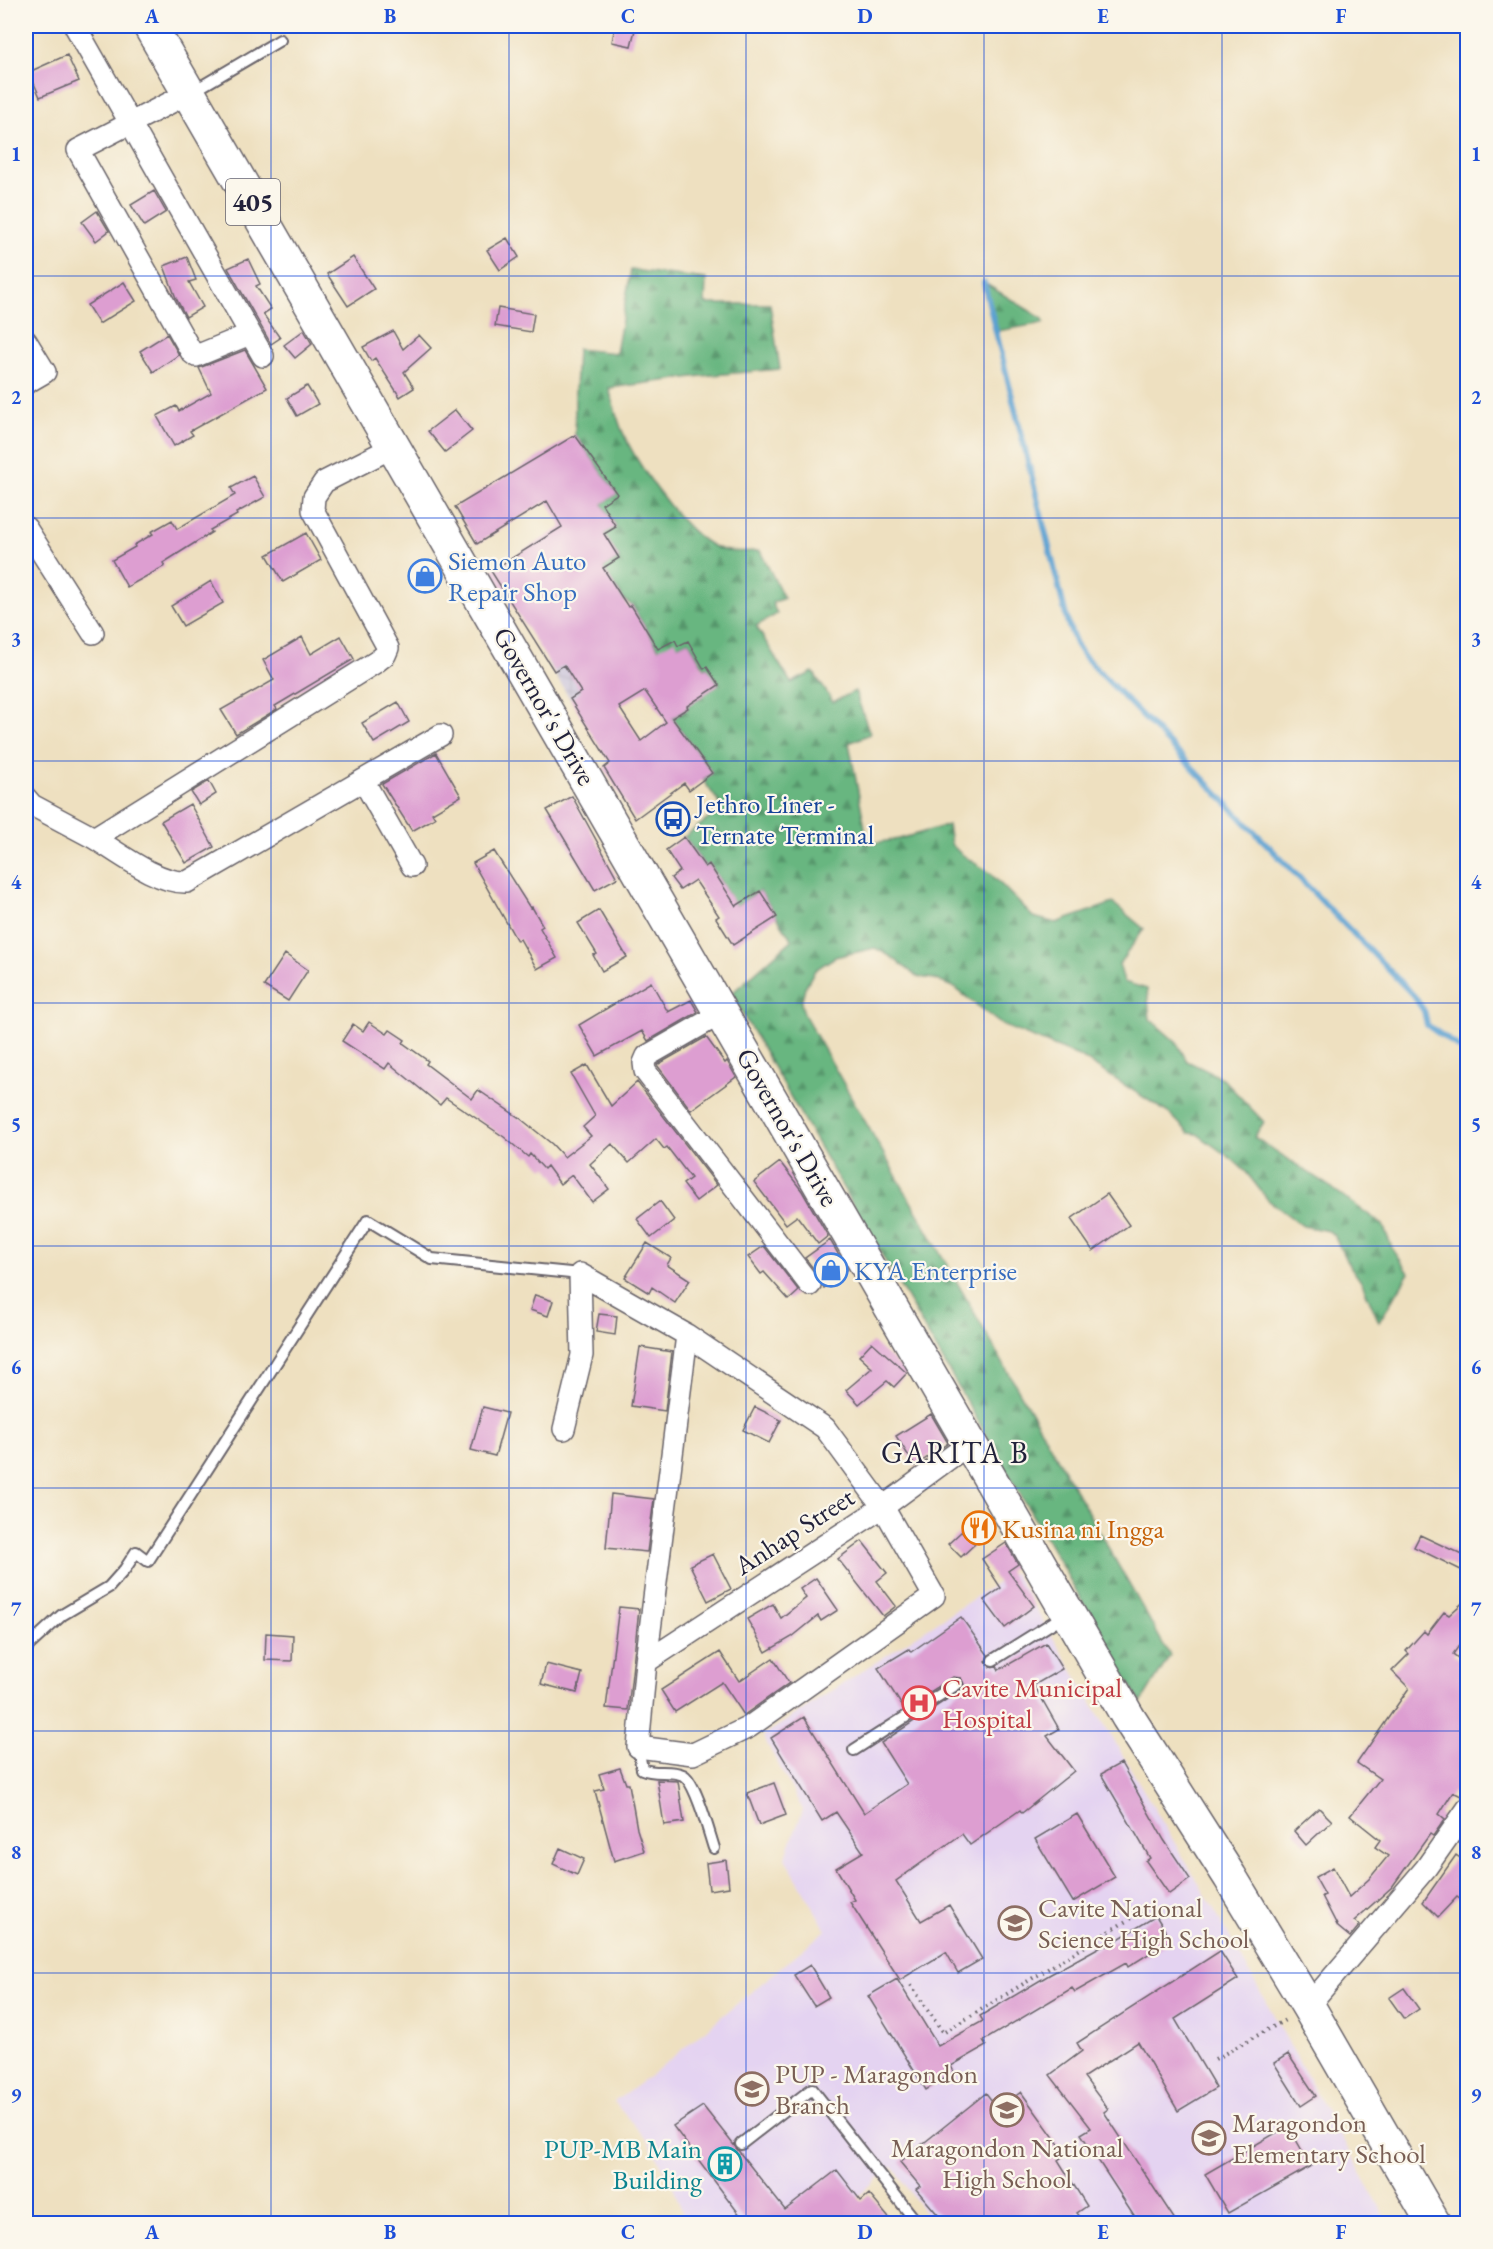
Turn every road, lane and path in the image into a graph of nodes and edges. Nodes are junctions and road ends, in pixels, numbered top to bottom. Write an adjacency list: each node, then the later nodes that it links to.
1 (75, 26): 5 (street)
2 (150, 26): 4 (main road, Governor's Drive / 405)
3 (280, 40): 4 (lane)
4 (189, 93): 5 (street); 10 (main road, Governor's Drive / 405)
5 (129, 123): 6 (street); 6 (street)
6 (250, 334): 8 (street)
7 (26, 341): 9 (street)
8 (263, 356)
9 (26, 383)
10 (395, 447): 16 (street); 18 (main road, Governor's Drive / 405)
11 (26, 528): 12 (street)
12 (93, 633)
13 (441, 735): 14 (street)
14 (363, 780): 16 (street); 17 (street)
15 (26, 798): 16 (street)
16 (94, 838)
17 (412, 866)
18 (722, 1013): 20 (street); 23 (main road, Governor's Drive / 405)
19 (580, 1274): 21 (street); 22 (street); 26 (lane)
20 (810, 1285)
21 (687, 1335): 24 (street); 28 (street)
22 (564, 1429)
23 (970, 1443): 24 (street, Anhap Street); 25 (main road, Governor's Drive / 405)
24 (883, 1507): 28 (street, Anhap Street); 30 (street)
25 (1068, 1613): 27 (lane); 36 (main road, Governor's Drive / 405)
26 (26, 1648)
27 (993, 1659)
28 (646, 1662): 30 (street)
29 (957, 1684): 31 (lane)
30 (638, 1748): 33 (lane)
31 (854, 1750)
32 (1467, 1808): 36 (street)
33 (714, 1848)
34 (1154, 1904): 35 (path)
35 (911, 1985)
36 (1299, 2011): 37 (path); 40 (main road, Governor's Drive / 405)
37 (1215, 2059)
38 (741, 2144): 39 (lane)
39 (918, 2223)
40 (1434, 2223)

